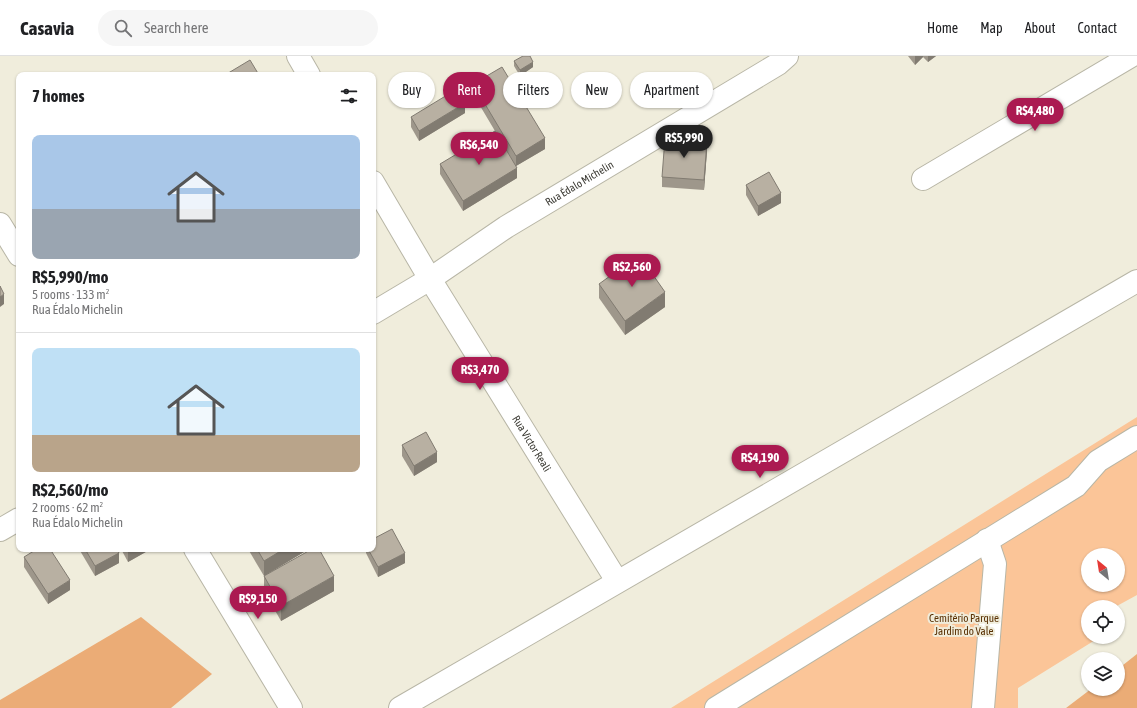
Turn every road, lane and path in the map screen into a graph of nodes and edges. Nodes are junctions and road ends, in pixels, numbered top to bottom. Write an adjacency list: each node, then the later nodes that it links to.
1 (298, 56): 4 (street)
2 (787, 56): 9 (street, Rua Édalo Michelin)
3 (1131, 56): 5 (street)
4 (308, 72)
5 (923, 179)
6 (376, 187): 9 (street, Rua Victor Reali)
7 (0, 224): 8 (street)
8 (16, 250)
9 (430, 279): 11 (street, Rua Édalo Michelin); 17 (street, Rua Victor Reali)
10 (1137, 281): 17 (street)
11 (376, 311)
12 (1137, 437): 15 (street)
13 (16, 521): 14 (street)
14 (0, 530)
15 (987, 540): 20 (street); 21 (street)
16 (197, 552): 18 (street)
17 (617, 581): 19 (street)
18 (291, 708)
19 (400, 708)
20 (716, 708)
21 (982, 708)

